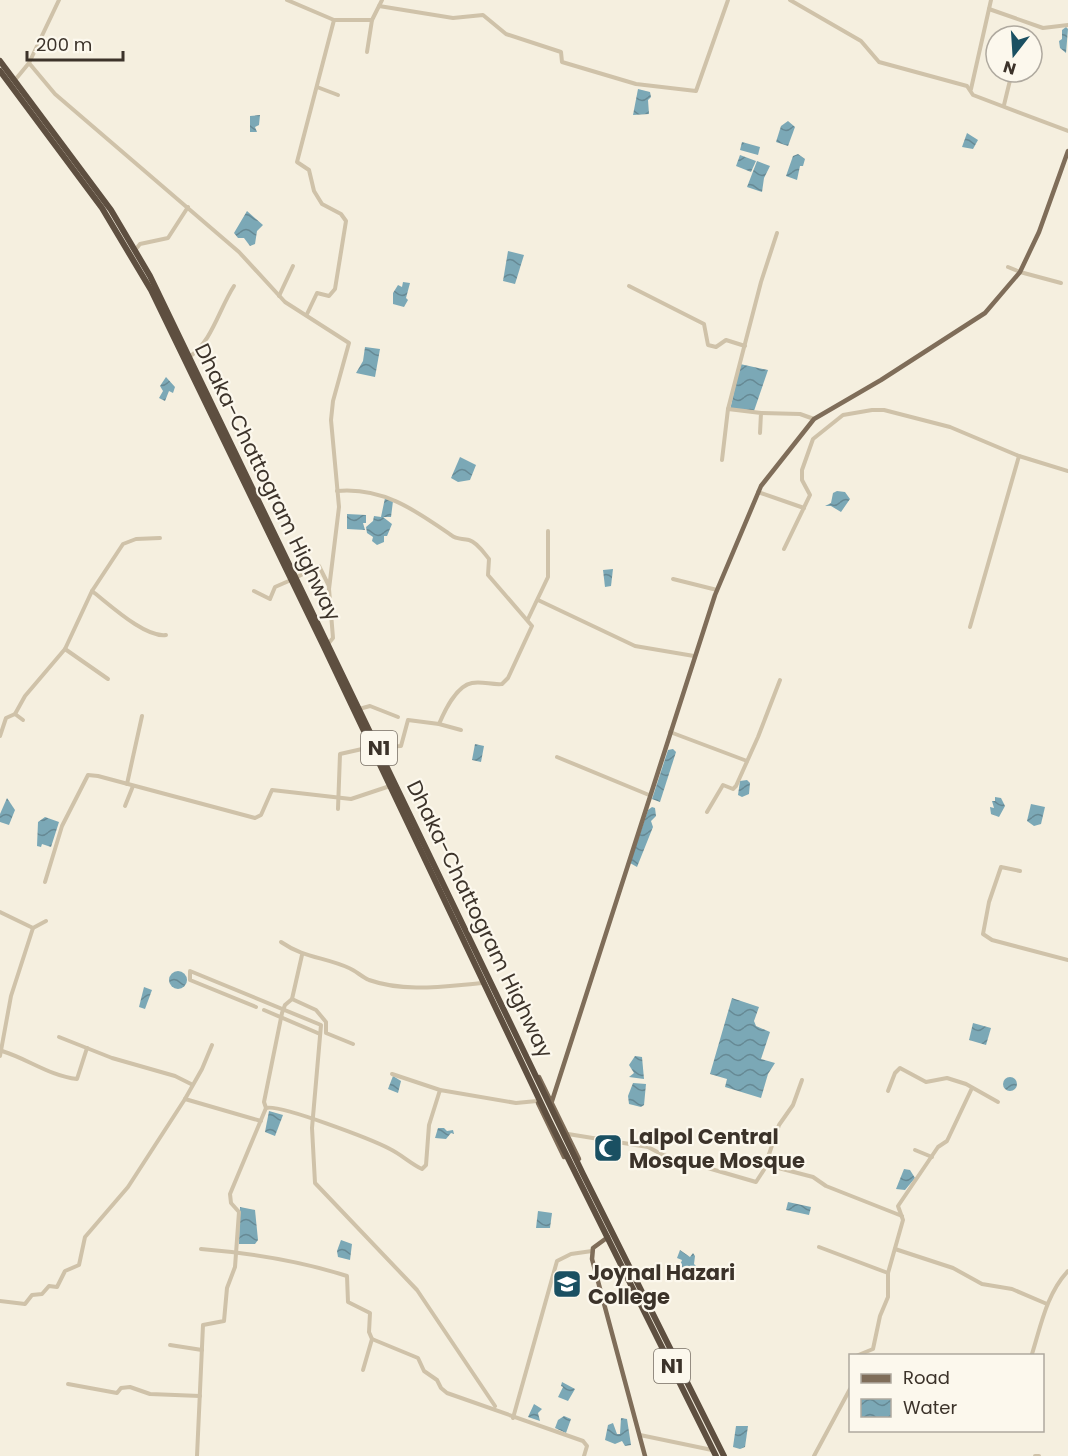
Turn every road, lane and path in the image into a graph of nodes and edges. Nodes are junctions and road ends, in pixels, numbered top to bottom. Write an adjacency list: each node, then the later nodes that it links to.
1 (59, 0): 14 (street)
2 (287, 0): 9 (street)
3 (382, 0): 7 (street)
4 (728, 0): 7 (street)
5 (790, 0): 19 (street)
6 (991, 0): 8 (street)
7 (379, 6): 10 (street)
8 (989, 9): 11 (street); 19 (street)
9 (334, 20): 10 (street); 18 (street)
10 (372, 20): 12 (street)
11 (1068, 25)
12 (367, 52)
13 (0, 61): 16 (highway, Dhaka-Chattogram Highway / N1)
14 (29, 63): 16 (street); 24 (street)
15 (0, 71): 50 (highway, Dhaka-Chattogram Highway / N1)
16 (14, 80): 26 (highway, Dhaka-Chattogram Highway / N1)
17 (1009, 84): 21 (street)
18 (317, 87): 20 (street); 34 (street)
19 (971, 90): 21 (street)
20 (338, 94)
21 (1004, 105): 22 (street)
22 (1068, 131)
23 (1068, 151): 29 (main road)
24 (188, 207): 26 (street); 33 (street)
25 (777, 233): 35 (street)
26 (136, 249): 36 (highway, Dhaka-Chattogram Highway / N1)
27 (293, 266): 33 (street)
28 (1008, 267): 29 (street)
29 (1020, 272): 30 (street); 39 (main road)
30 (1061, 282)
31 (629, 285): 35 (street)
32 (234, 286): 36 (street)
33 (279, 296): 34 (street)
34 (307, 315): 44 (street)
35 (745, 346): 37 (street)
36 (189, 357): 50 (highway, Dhaka-Chattogram Highway / N1)
37 (728, 409): 38 (street); 42 (street)
38 (761, 413): 39 (street); 40 (street)
39 (814, 419): 45 (main road)
40 (760, 433)
41 (1019, 456): 43 (street); 46 (street); 58 (street)
42 (722, 459)
43 (1068, 471)
44 (337, 491): 52 (street); 57 (street)
45 (758, 492): 46 (street); 53 (main road)
46 (804, 508): 49 (street)
47 (548, 531): 56 (street)
48 (160, 538): 54 (street)
49 (784, 549)
50 (294, 578): 52 (street); 55 (street); 60 (highway, Dhaka-Chattogram Highway / N1); 74 (highway, Dhaka-Chattogram Highway / N1)
51 (673, 579): 53 (street)
52 (330, 587): 60 (street)
53 (717, 590): 62 (main road)
54 (92, 591): 59 (street); 61 (street)
55 (254, 591)
56 (538, 600): 57 (street); 62 (street)
57 (528, 618): 70 (street)
58 (970, 627)
59 (166, 635)
60 (328, 644): 65 (highway, Dhaka-Chattogram Highway / N1)
61 (65, 649): 63 (street); 66 (street)
62 (694, 656): 72 (main road)
63 (108, 679)
64 (780, 680): 77 (street)
65 (359, 709): 68 (street); 75 (highway, Dhaka-Chattogram Highway / N1)
66 (15, 714): 69 (street); 73 (street)
67 (142, 716): 78 (street)
68 (398, 717)
69 (23, 720)
70 (439, 724): 71 (street); 75 (street)
71 (461, 730)
72 (670, 732): 77 (street); 81 (main road)
73 (0, 736)
74 (371, 747): 80 (highway, Dhaka-Chattogram Highway / N1); 82 (street)
75 (378, 747): 86 (highway, Dhaka-Chattogram Highway / N1)
76 (557, 757): 81 (street)
77 (747, 761): 85 (street)
78 (127, 784): 79 (street); 89 (street)
79 (133, 786): 82 (street); 83 (street)
80 (390, 786): 82 (street); 86 (highway, Dhaka-Chattogram Highway / N1)
81 (649, 795): 114 (main road)
82 (339, 800): 84 (street)
83 (125, 806)
84 (338, 809)
85 (707, 812)
86 (426, 853): 87 (highway, Dhaka-Chattogram Highway / N1)
87 (430, 862): 96 (highway, Dhaka-Chattogram Highway / N1); 108 (highway, Dhaka-Chattogram Highway / N1)
88 (1020, 871): 95 (street)
89 (45, 882)
90 (0, 912): 92 (street)
91 (46, 921): 92 (street)
92 (33, 928): 107 (street)
93 (281, 942): 94 (street)
94 (302, 955): 96 (street); 97 (street)
95 (1068, 960)
96 (485, 982): 108 (highway, Dhaka-Chattogram Highway / N1)
97 (292, 999): 99 (street); 104 (street)
98 (256, 1007): 99 (street)
99 (283, 1009): 101 (street); 102 (street)
100 (264, 1010): 101 (street)
101 (281, 1017): 102 (street); 121 (street)
102 (320, 1034): 122 (street)
103 (59, 1037): 106 (street)
104 (353, 1044)
105 (212, 1045): 111 (street)
106 (87, 1048): 107 (street); 111 (street)
107 (1, 1053)
108 (530, 1070): 116 (main road); 118 (main road); 128 (highway, Dhaka-Chattogram Highway / N1)
109 (392, 1074): 113 (street)
110 (802, 1080): 127 (street)
111 (191, 1084): 117 (street)
112 (972, 1088): 115 (street); 120 (street); 126 (street)
113 (440, 1090): 118 (street); 122 (street)
114 (555, 1090): 116 (main road); 119 (main road)
115 (888, 1091)
116 (547, 1092): 119 (main road)
117 (185, 1099): 123 (street); 144 (street)
118 (537, 1101): 128 (main road)
119 (552, 1101): 124 (main road)
120 (998, 1102)
121 (267, 1108): 122 (street); 123 (street)
122 (314, 1120): 155 (street)
123 (261, 1121): 137 (street)
124 (568, 1134): 127 (street); 128 (main road)
125 (915, 1150): 126 (street)
126 (932, 1157): 130 (street)
127 (765, 1166): 130 (street)
128 (577, 1168): 129 (highway, Dhaka-Chattogram Highway / N1); 131 (highway, Dhaka-Chattogram Highway / N1)
129 (606, 1216): 131 (highway); 139 (highway, Dhaka-Chattogram Highway / N1)
130 (902, 1216): 135 (street)
131 (599, 1219): 132 (highway, Dhaka-Chattogram Highway / N1)
132 (608, 1238): 136 (main road); 141 (highway, Dhaka-Chattogram Highway / N1)
133 (819, 1247): 140 (street)
134 (201, 1249): 137 (street)
135 (895, 1250): 140 (street); 145 (street)
136 (592, 1251): 156 (street); 157 (main road)
137 (236, 1252): 146 (street); 148 (street)
138 (1068, 1271): 145 (street)
139 (634, 1273): 141 (highway); 142 (highway, Dhaka-Chattogram Highway / N1)
140 (888, 1273): 149 (street)
141 (627, 1276): 143 (highway, Dhaka-Chattogram Highway / N1)
142 (639, 1284): 143 (highway); 162 (highway, Dhaka-Chattogram Highway / N1)
143 (633, 1288): 158 (highway, Dhaka-Chattogram Highway / N1)
144 (0, 1300)
145 (1047, 1304): 150 (street)
146 (372, 1339): 151 (street); 156 (street)
147 (171, 1344): 148 (street)
148 (202, 1350): 154 (street)
149 (857, 1354)
150 (1032, 1354)
151 (363, 1370)
152 (68, 1384): 154 (street)
153 (849, 1391): 163 (street)
154 (200, 1396): 159 (street)
155 (495, 1407)
156 (513, 1418): 160 (street)
157 (640, 1435): 158 (street); 161 (main road)
158 (714, 1453)
159 (197, 1456)
160 (584, 1456)
161 (645, 1456)
162 (724, 1456)
163 (814, 1456)

